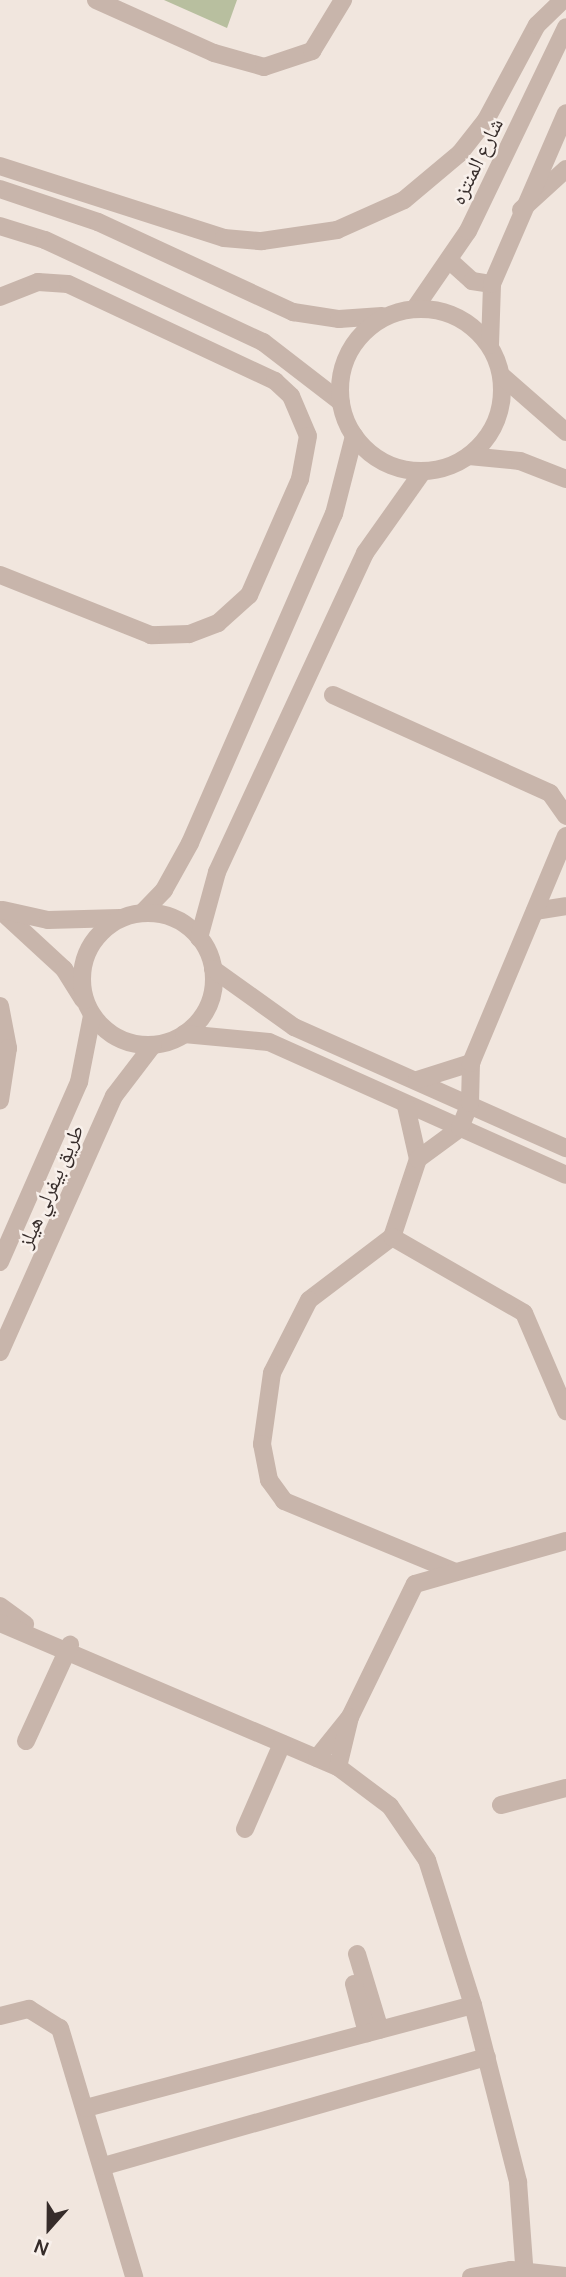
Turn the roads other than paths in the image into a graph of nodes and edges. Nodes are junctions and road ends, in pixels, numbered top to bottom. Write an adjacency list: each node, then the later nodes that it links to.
1 (96, 0): 2 (street)
2 (343, 0)
3 (563, 0): 9 (street)
4 (566, 27): 13 (street, شارع المنتزه)
5 (566, 113): 10 (street)
6 (0, 166): 9 (street)
7 (566, 170): 10 (street)
8 (0, 189): 11 (street)
9 (107, 201): 11 (street)
10 (522, 211): 14 (street)
11 (98, 222): 17 (street)
12 (0, 226): 20 (street)
13 (450, 261): 14 (street); 16 (street, شارع المنتزه)
14 (492, 284): 18 (street)
15 (0, 298): 26 (street)
16 (415, 308): 17 (street); 18 (street)
17 (386, 316): 20 (street)
18 (490, 345): 19 (street)
19 (502, 376): 21 (street); 23 (street)
20 (341, 402): 22 (street)
21 (566, 432)
22 (354, 436): 24 (street); 33 (street)
23 (470, 456): 24 (street); 25 (street)
24 (423, 471): 35 (street)
25 (566, 479)
26 (0, 575)
27 (333, 695): 28 (street)
28 (566, 817)
29 (564, 847): 32 (street)
30 (566, 906): 32 (street)
31 (0, 910): 34 (street); 38 (street)
32 (535, 911): 41 (street)
33 (142, 913): 34 (street); 35 (street)
34 (124, 917): 38 (street)
35 (199, 937): 36 (street)
36 (213, 970): 39 (street); 42 (street)
37 (0, 1006): 43 (street)
38 (90, 1011): 40 (street); 51 (street, طريق بيفرلي هيلز)
39 (184, 1034): 40 (street); 45 (street)
40 (153, 1045): 52 (street, طريق بيفرلي هيلز)
41 (471, 1063): 42 (street); 44 (street)
42 (417, 1080): 44 (street)
43 (0, 1100)
44 (470, 1103): 46 (street); 47 (street)
45 (406, 1106): 46 (street); 48 (street)
46 (460, 1128): 48 (street); 49 (street)
47 (566, 1148)
48 (418, 1159): 50 (street)
49 (566, 1175)
50 (392, 1237): 53 (street); 55 (street)
51 (0, 1262)
52 (0, 1352)
53 (566, 1410)
54 (566, 1541): 56 (street)
55 (393, 1551): 56 (street); 57 (street)
56 (455, 1573): 57 (street)
57 (415, 1584): 61 (street)
58 (0, 1606): 60 (street)
59 (0, 1623): 60 (street)
60 (69, 1648): 62 (street); 63 (street)
61 (350, 1717): 64 (street); 65 (street)
62 (26, 1741)
63 (282, 1744): 64 (street); 68 (street)
64 (317, 1758): 65 (street)
65 (338, 1767): 70 (street)
66 (566, 1788): 67 (street)
67 (501, 1805)
68 (245, 1829)
69 (352, 1955): 72 (street)
70 (473, 2004): 72 (street); 73 (street)
71 (1, 2011): 74 (street)
72 (374, 2031): 74 (street)
73 (487, 2057): 75 (street); 76 (street)
74 (86, 2108): 75 (street)
75 (104, 2166): 78 (street)
76 (525, 2274): 77 (street); 79 (street)
77 (566, 2276)
78 (134, 2277)
79 (471, 2277)

